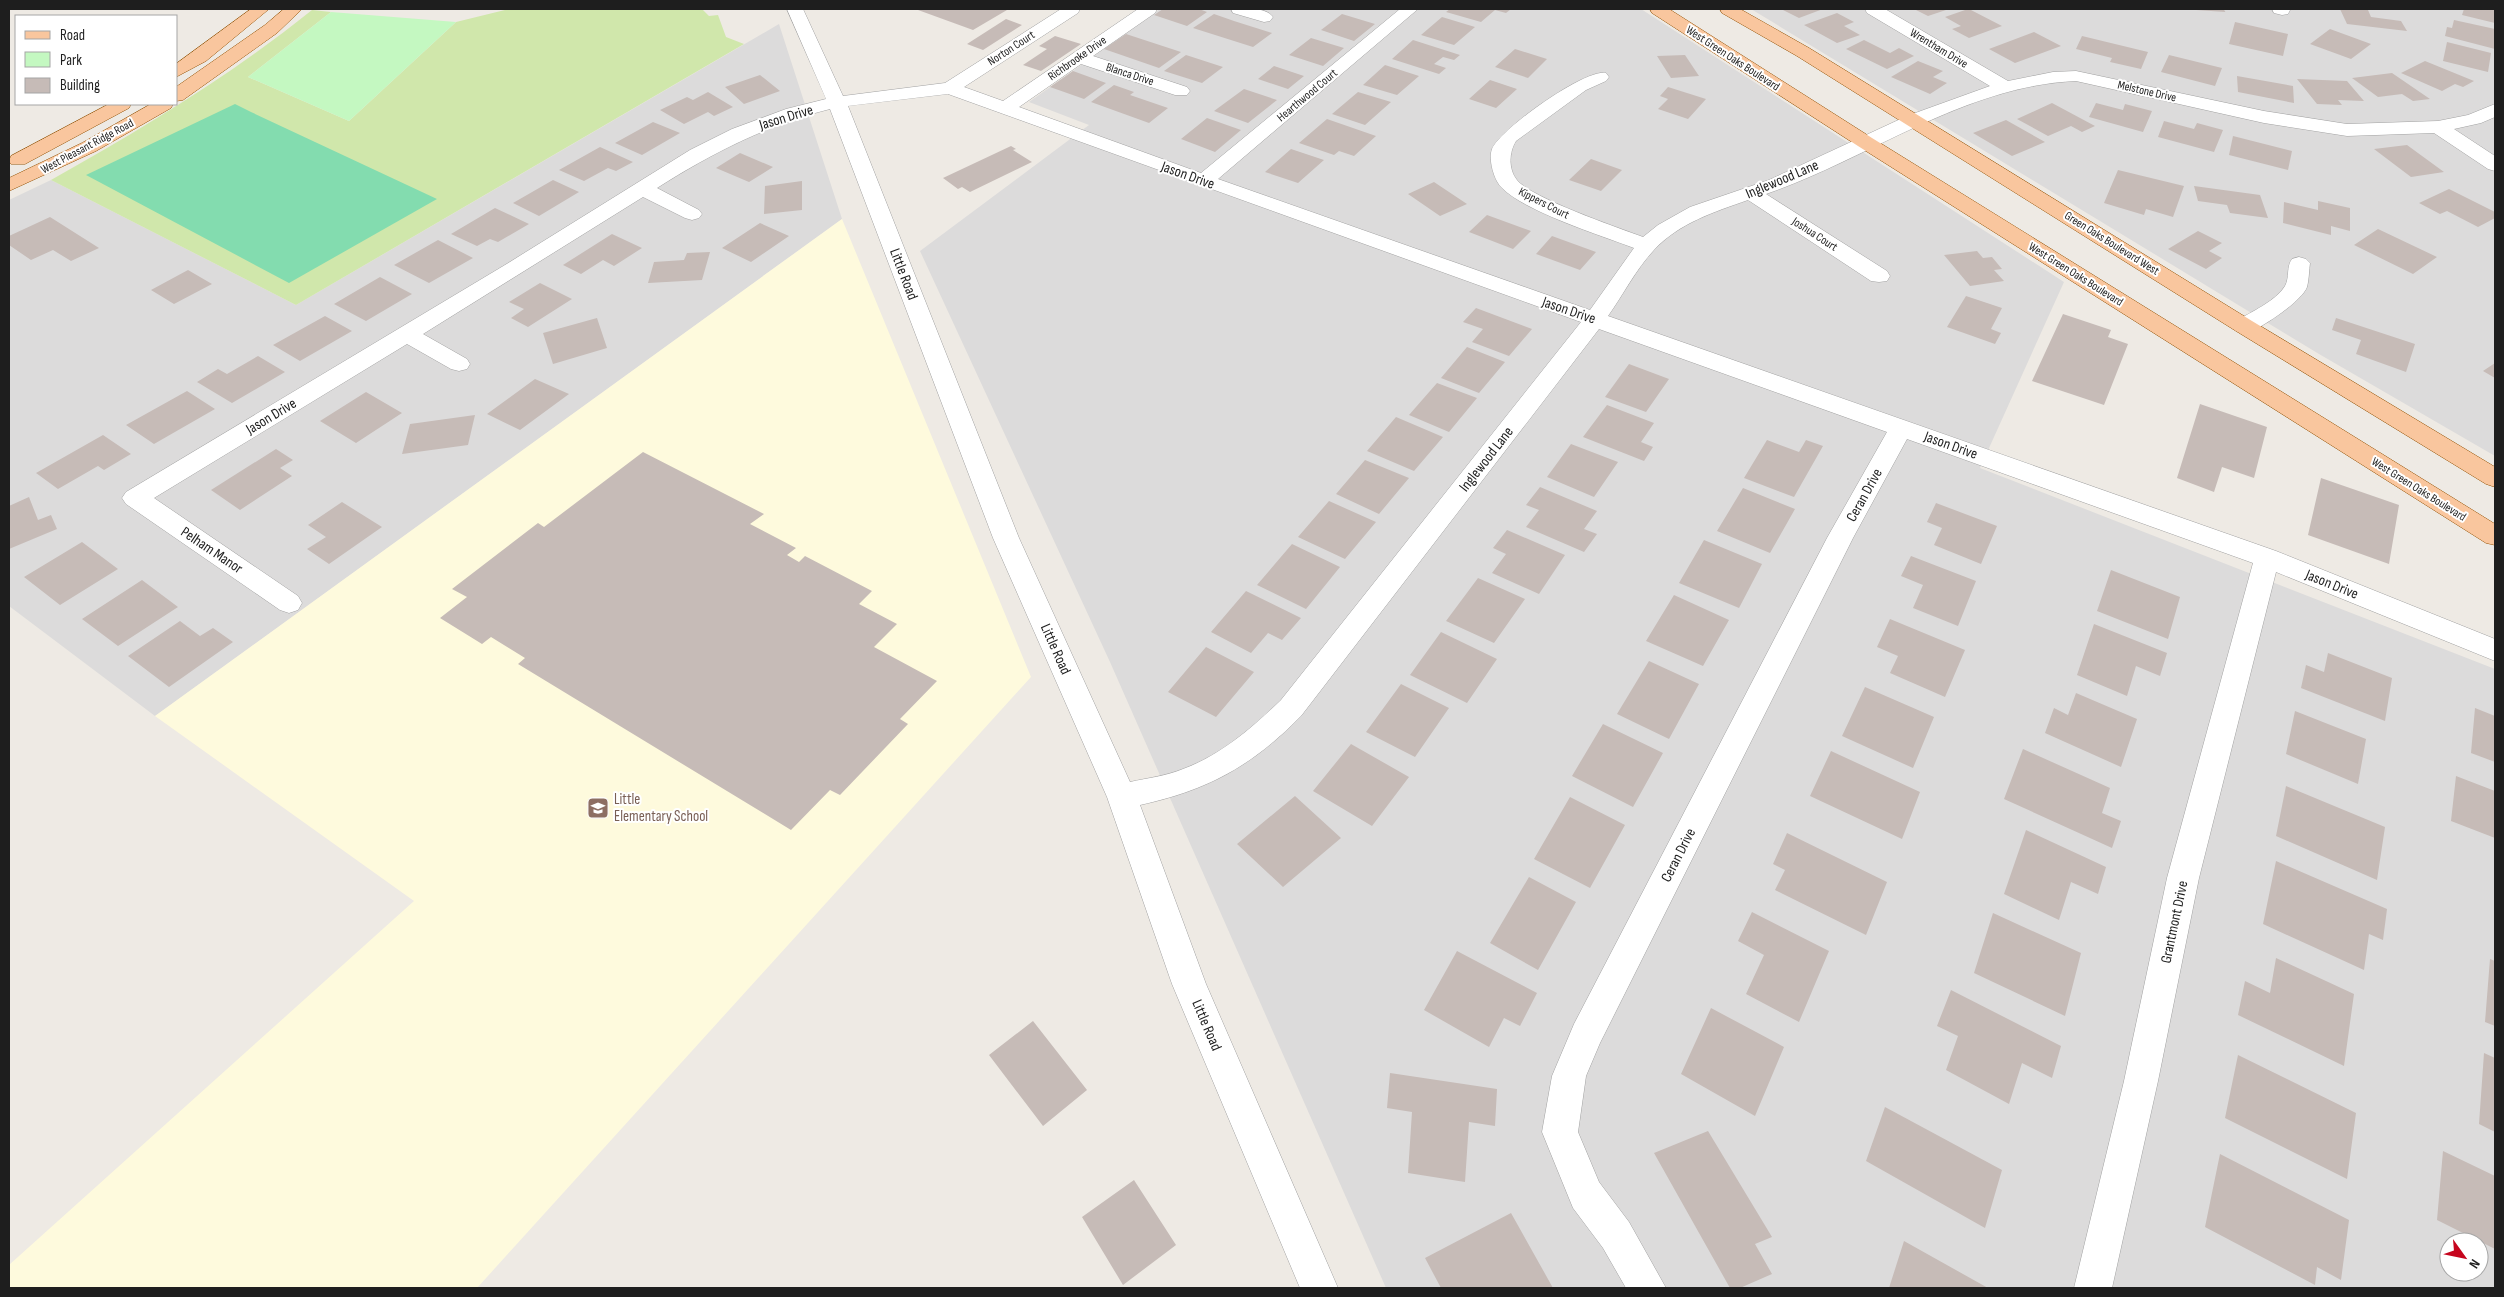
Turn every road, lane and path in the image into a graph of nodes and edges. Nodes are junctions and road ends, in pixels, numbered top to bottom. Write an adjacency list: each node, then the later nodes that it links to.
1 (261, 9): 13 (main road)
2 (294, 9): 18 (main road)
3 (795, 9): 19 (street, Little Road)
4 (1072, 9): 16 (street, Norton Court)
5 (1149, 9): 12 (street, Richbrooke Drive)
6 (1239, 9): 11 (street)
7 (1410, 9): 29 (street, Hearthwood Court)
8 (1658, 9): 26 (main road, West Green Oaks Boulevard)
9 (1728, 9): 24 (main road, Green Oaks Boulevard West)
10 (1872, 9): 15 (street, Wrentham Drive)
11 (1264, 17)
12 (1079, 57): 17 (street, Blanca Drive); 22 (street, Richbrooke Drive)
13 (178, 71)
14 (1600, 77): 34 (street, Kippers Court)
15 (2005, 87): 24 (street, Melstone Drive); 25 (street, Melstone Drive)
16 (950, 88): 19 (street, Jason Drive); 22 (street, Jason Drive)
17 (1181, 91)
18 (178, 95)
19 (837, 102): 31 (street, Jason Drive); 48 (street, Little Road)
20 (120, 105): 27 (main road, West Pleasant Ridge Road)
21 (162, 105): 30 (main road, West Pleasant Ridge Road)
22 (1005, 108): 29 (street, Jason Drive)
23 (2495, 110): 25 (street, Melstone Drive)
24 (1914, 120): 26 (street, Melstone Drive); 38 (main road, Green Oaks Boulevard West)
25 (2438, 127): 28 (street)
26 (1865, 142): 32 (street, Inglewood Lane); 44 (main road, West Green Oaks Boulevard)
27 (9, 165)
28 (2495, 165)
29 (1204, 181): 37 (street, Jason Drive)
30 (9, 186)
31 (642, 188): 33 (street); 39 (street, Jason Drive)
32 (1751, 193): 34 (street, Inglewood Lane); 36 (street, Joshua Court)
33 (692, 214)
34 (1646, 246): 37 (street, Inglewood Lane)
35 (2299, 263): 38 (street)
36 (1879, 276)
37 (1595, 319): 41 (street, Jason Drive); 48 (street, Inglewood Lane)
38 (2244, 326): 42 (main road, Green Oaks Boulevard West)
39 (407, 334): 40 (street); 43 (street, Jason Drive)
40 (459, 364)
41 (1902, 427): 45 (street, Jason Drive); 50 (street, Ceran Drive)
42 (2495, 478)
43 (136, 498): 46 (street, Pelham Manor)
44 (2495, 536)
45 (2267, 558): 47 (street, Jason Drive); 51 (street, Grantmont Drive)
46 (289, 603)
47 (2495, 650)
48 (1122, 797): 49 (street, Little Road)
49 (1318, 1288)
50 (1646, 1288)
51 (2092, 1288)

